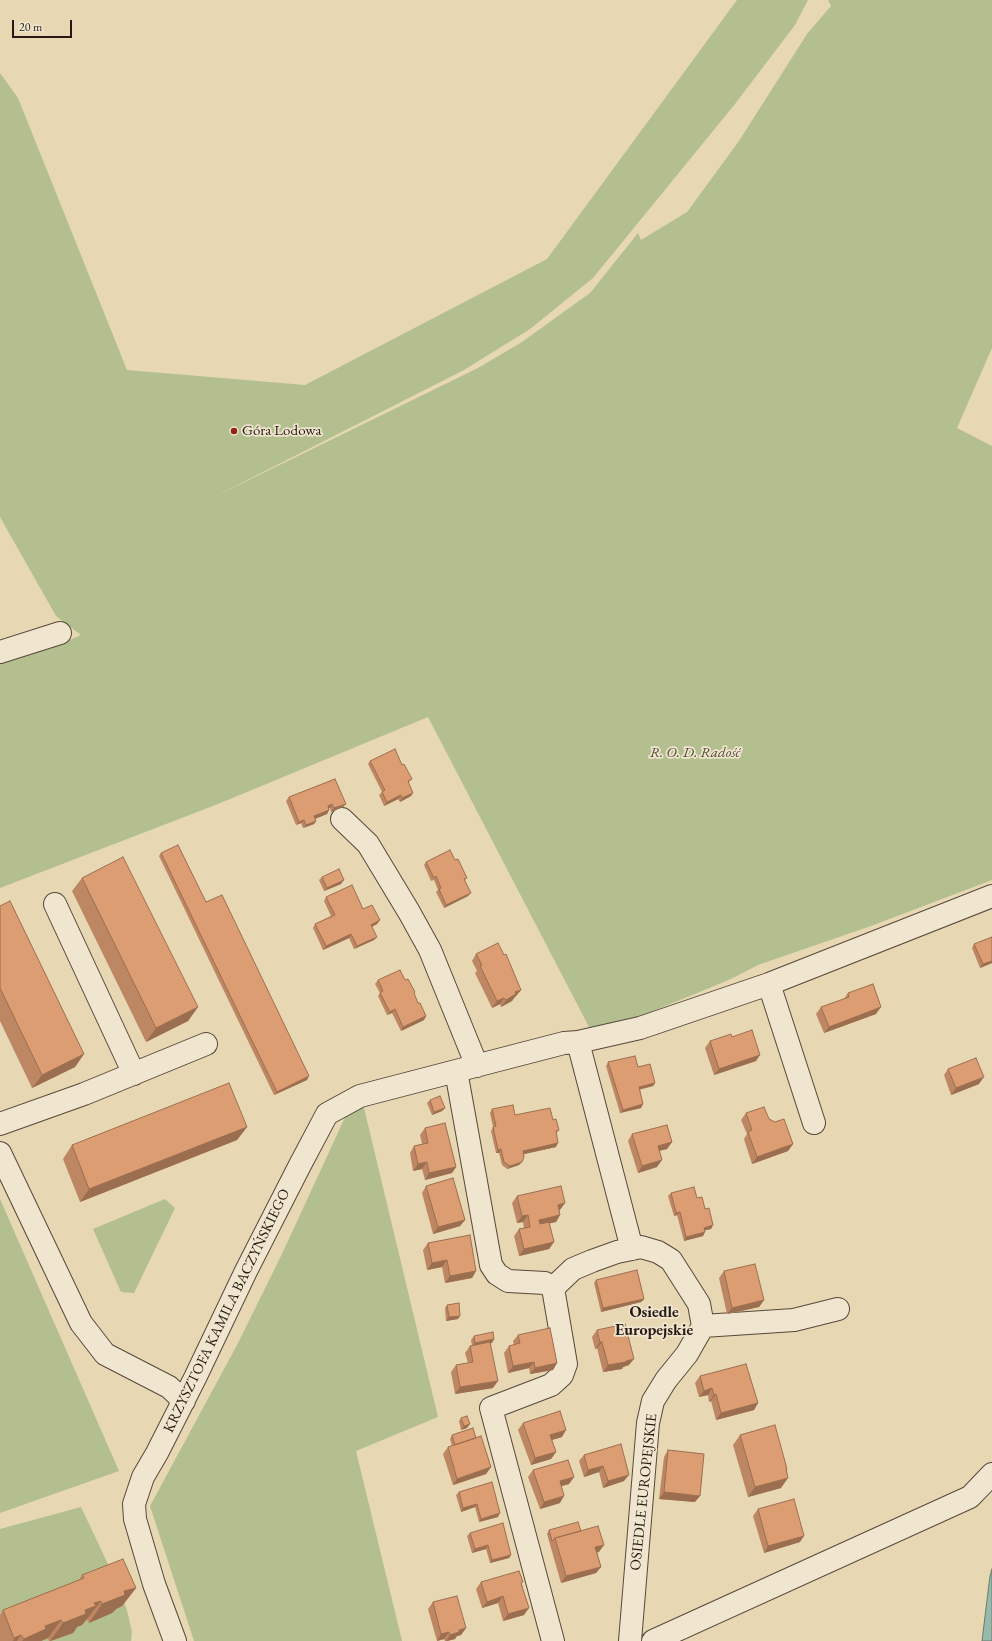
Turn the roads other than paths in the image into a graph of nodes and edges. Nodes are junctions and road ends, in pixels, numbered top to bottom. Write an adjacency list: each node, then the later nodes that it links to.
1 (60, 634): 2 (street)
2 (0, 652)
3 (342, 819): 9 (street)
4 (992, 896): 6 (street, KRZYSZTOFA KAMILA BACZYŃSKIEGO)
5 (55, 904): 11 (street)
6 (769, 984): 7 (street, KRZYSZTOFA KAMILA BACZYŃSKIEGO); 12 (street)
7 (578, 1042): 9 (street, KRZYSZTOFA KAMILA BACZYŃSKIEGO); 15 (street)
8 (206, 1044): 11 (street)
9 (477, 1066): 10 (street, KRZYSZTOFA KAMILA BACZYŃSKIEGO)
10 (456, 1071): 16 (street); 19 (street, KRZYSZTOFA KAMILA BACZYŃSKIEGO)
11 (134, 1074): 13 (street)
12 (814, 1123)
13 (0, 1124)
14 (0, 1153): 19 (street)
15 (632, 1249): 16 (street); 18 (street)
16 (553, 1288): 22 (street)
17 (838, 1310): 18 (street)
18 (703, 1326): 23 (street, OSIEDLE EUROPEJSKIE)
19 (184, 1401): 21 (street, KRZYSZTOFA KAMILA BACZYŃSKIEGO)
20 (992, 1474): 24 (street)
21 (175, 1641)
22 (553, 1641)
23 (630, 1641)
24 (653, 1641)

